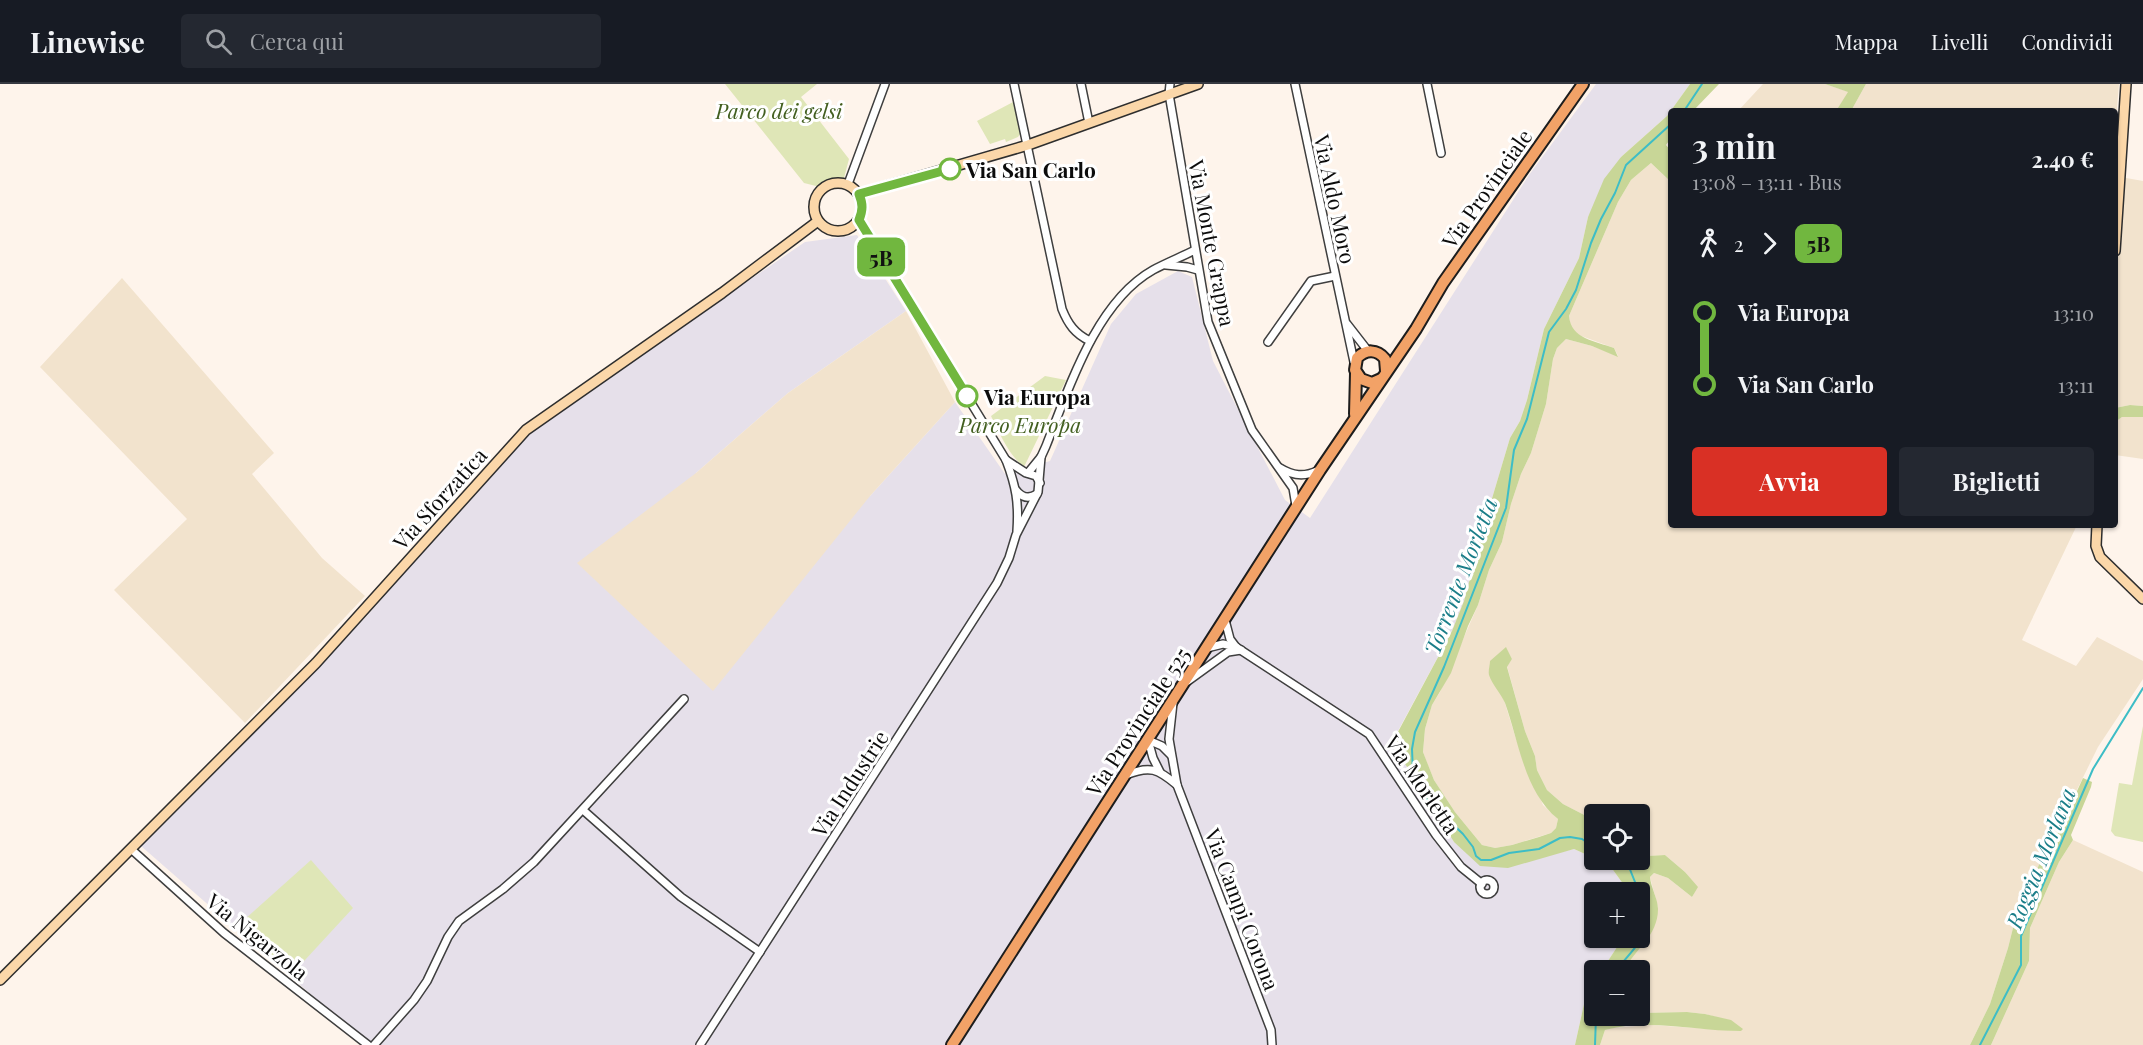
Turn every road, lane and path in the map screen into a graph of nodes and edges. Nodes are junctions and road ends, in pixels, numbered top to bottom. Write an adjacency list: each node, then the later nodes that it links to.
1 (885, 84): 13 (street)
2 (1014, 84): 11 (street)
3 (1081, 84): 10 (street)
4 (1198, 84): 9 (street)
5 (1295, 84): 21 (street, Via Aldo Moro)
6 (1427, 84): 12 (street)
7 (1583, 84): 22 (main road, Via Provinciale)
8 (2126, 84): 15 (street)
9 (1170, 89): 10 (street); 18 (street, Via Monte Grappa)
10 (1089, 123): 11 (street)
11 (1028, 145): 14 (street); 24 (street)
12 (1441, 153)
13 (848, 184): 14 (street); 17 (street)
14 (859, 194): 16 (street)
15 (2118, 205)
16 (859, 220): 17 (street); 32 (street)
17 (818, 221): 54 (street, Via Sforzatica)
18 (1195, 250): 19 (street, Via Industrie); 20 (street, Via Monte Grappa)
19 (1166, 265): 20 (street); 24 (street, Via Industrie)
20 (1198, 270): 33 (street, Via Monte Grappa)
21 (1335, 276): 23 (street, Via Aldo Moro); 26 (street)
22 (1424, 315): 25 (main road, Via Provinciale 525)
23 (1345, 322): 27 (street, Via Aldo Moro); 28 (street, Via Aldo Moro)
24 (1090, 341): 31 (street, Via Industrie)
25 (1407, 341): 27 (main road); 29 (main road, Via Provinciale 525)
26 (1268, 342)
27 (1373, 352): 28 (main road); 29 (main road)
28 (1356, 370): 29 (main road); 30 (main road)
29 (1384, 375): 30 (main road, Via Provinciale 525)
30 (1355, 417): 34 (main road, Via Provinciale 525)
31 (1041, 457): 35 (street, Via Industrie); 37 (street, Via Industrie)
32 (1006, 460): 35 (street); 36 (street)
33 (1278, 466): 34 (street); 38 (street)
34 (1320, 470): 38 (main road, Via Provinciale 525)
35 (1027, 473): 36 (street, Via Industrie); 37 (street)
36 (1016, 487): 37 (street); 40 (street, Via Industrie)
37 (1039, 489): 40 (street, Via Industrie)
38 (1296, 509): 42 (main road, Via Provinciale 525)
39 (2097, 528): 41 (street)
40 (1016, 535): 56 (street, Via Industrie)
41 (2143, 599)
42 (1225, 620): 43 (main road, Via Provinciale 525); 44 (street)
43 (1207, 648): 44 (street); 45 (main road, Via Provinciale 525)
44 (1238, 648): 45 (street); 55 (street, Via Morletta)
45 (1184, 685): 47 (main road, Via Provinciale 525)
46 (684, 699): 53 (street)
47 (1173, 702): 48 (main road, Via Provinciale 525); 49 (street, Via Campi Corona)
48 (1148, 740): 49 (street); 50 (street); 51 (main road, Via Provinciale 525)
49 (1172, 757): 52 (street, Via Campi Corona)
50 (1160, 772): 51 (street); 52 (street)
51 (1126, 775): 61 (main road, Via Provinciale 525)
52 (1177, 785): 62 (street, Via Campi Corona)
53 (583, 810): 56 (street); 59 (street)
54 (130, 849): 57 (street, Via Sforzatica); 58 (street, Via Nigarzola)
55 (1482, 884)
56 (760, 952): 60 (street, Via Industrie)
57 (0, 980)
58 (368, 1045)
59 (374, 1045)
60 (700, 1045)
61 (952, 1045)
62 (1272, 1045)

